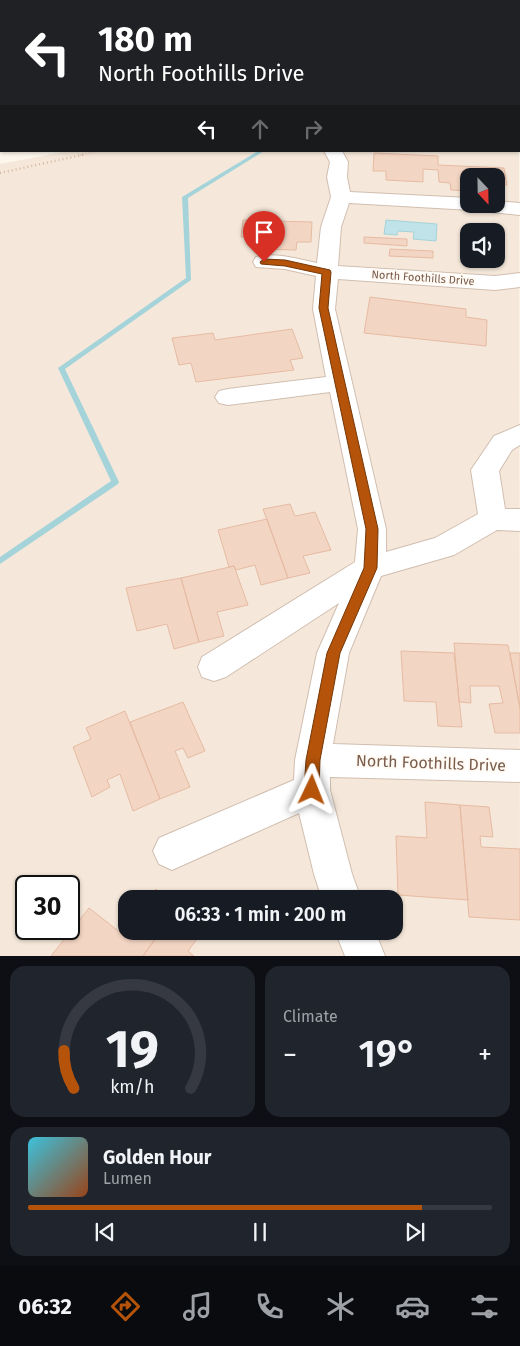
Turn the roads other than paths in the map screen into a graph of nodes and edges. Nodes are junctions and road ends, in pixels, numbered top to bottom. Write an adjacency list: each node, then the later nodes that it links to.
1 (334, 152): 2 (street)
2 (341, 197): 3 (street); 5 (street)
3 (520, 209)
4 (264, 262): 5 (street, North Foothills Drive)
5 (327, 272): 6 (street, North Foothills Drive); 7 (street)
6 (520, 280)
7 (340, 383): 8 (street); 11 (street)
8 (228, 397)
9 (520, 434): 10 (street)
10 (506, 519): 11 (street)
11 (370, 568): 12 (street); 14 (street)
12 (214, 667)
13 (520, 766): 14 (street, North Foothills Drive)
14 (312, 775): 15 (street, North Foothills Drive); 16 (street)
15 (172, 851)
16 (339, 890)
17 (359, 940): 18 (street)
18 (365, 956)

